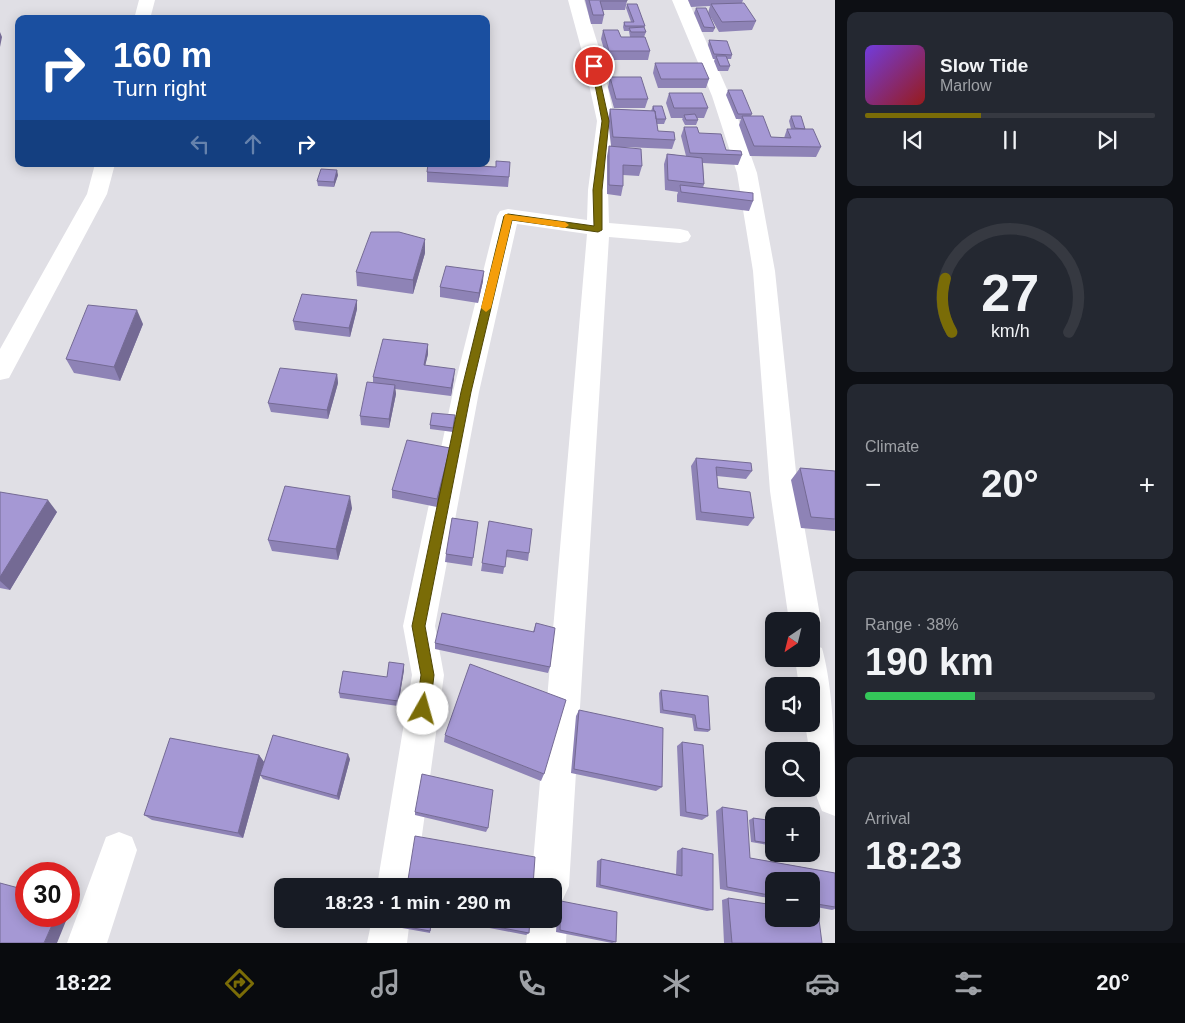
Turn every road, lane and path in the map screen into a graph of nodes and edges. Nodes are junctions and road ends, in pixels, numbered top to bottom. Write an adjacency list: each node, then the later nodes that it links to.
1 (147, 0): 4 (street)
2 (576, 0): 6 (street)
3 (680, 0): 9 (street)
4 (143, 15)
5 (104, 167): 8 (street)
6 (598, 230): 7 (street); 13 (street); 14 (street)
7 (680, 236)
8 (0, 370)
9 (804, 612)
10 (813, 668): 11 (street)
11 (835, 798)
12 (119, 850): 17 (street)
13 (397, 878)
14 (551, 878)
15 (390, 928): 18 (street)
16 (547, 928): 19 (street)
17 (87, 943)
18 (387, 943)
19 (546, 943)

